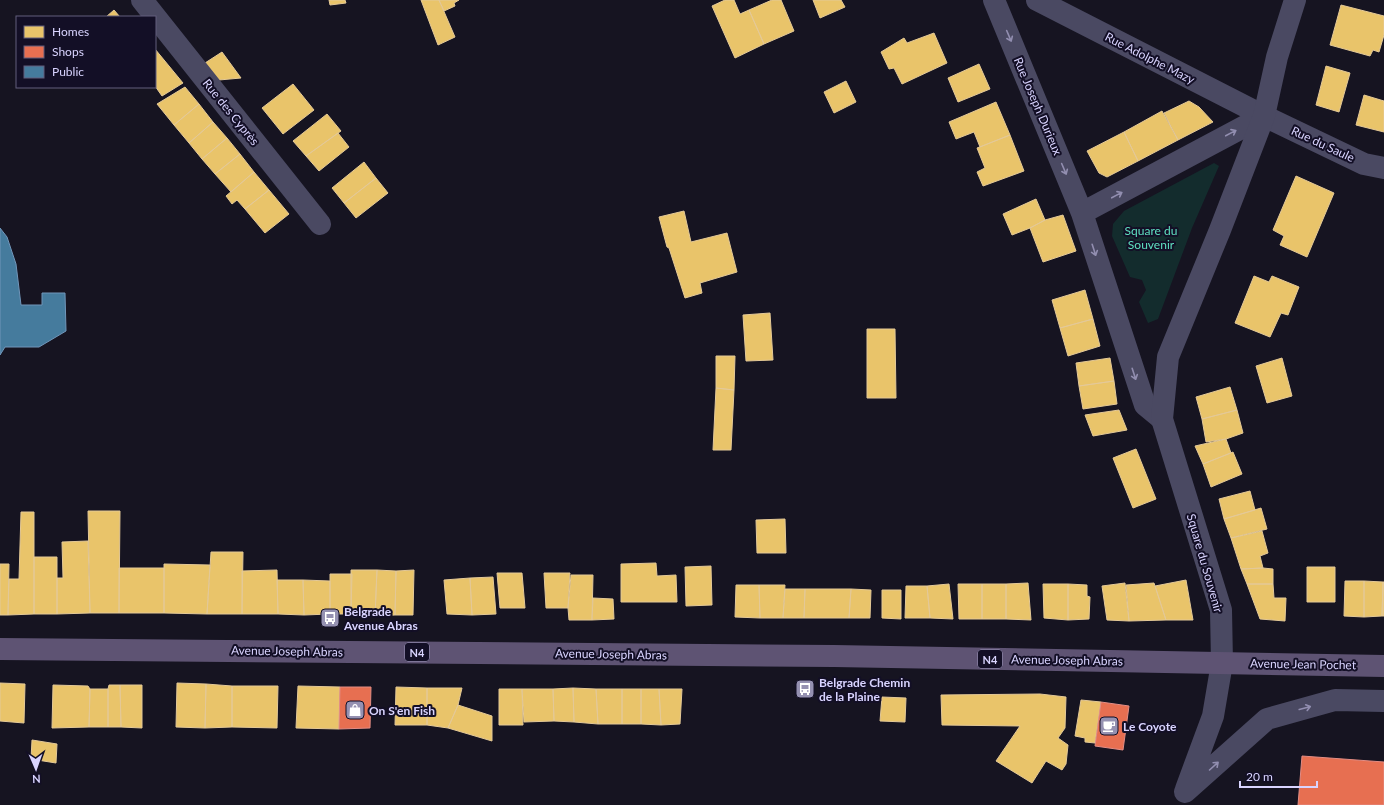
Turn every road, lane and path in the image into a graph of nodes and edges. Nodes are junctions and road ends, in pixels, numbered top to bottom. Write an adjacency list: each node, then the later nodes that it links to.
1 (142, 0): 5 (street, Rue des Cyprès)
2 (994, 0): 9 (street, Rue Joseph Durieux, one-way to 9)
3 (1037, 0): 7 (street, Rue Adolphe Mazy)
4 (1295, 0): 7 (street)
5 (155, 16)
6 (156, 18): 10 (street, Rue des Cyprès)
7 (1264, 116): 8 (street, Rue du Saule); 9 (street, one-way to 7); 11 (street, Square du Souvenir)
8 (1384, 168)
9 (1082, 213): 11 (street, one-way to 11)
10 (320, 224)
11 (1162, 419): 13 (street, Square du Souvenir)
12 (0, 649): 13 (main road, Avenue Joseph Abras / N4)
13 (1222, 663): 14 (main road, Avenue Jean Pochet / N4); 16 (street, Square du Souvenir)
14 (1384, 666)
15 (1384, 701): 16 (street, one-way to 15)
16 (1183, 799)

